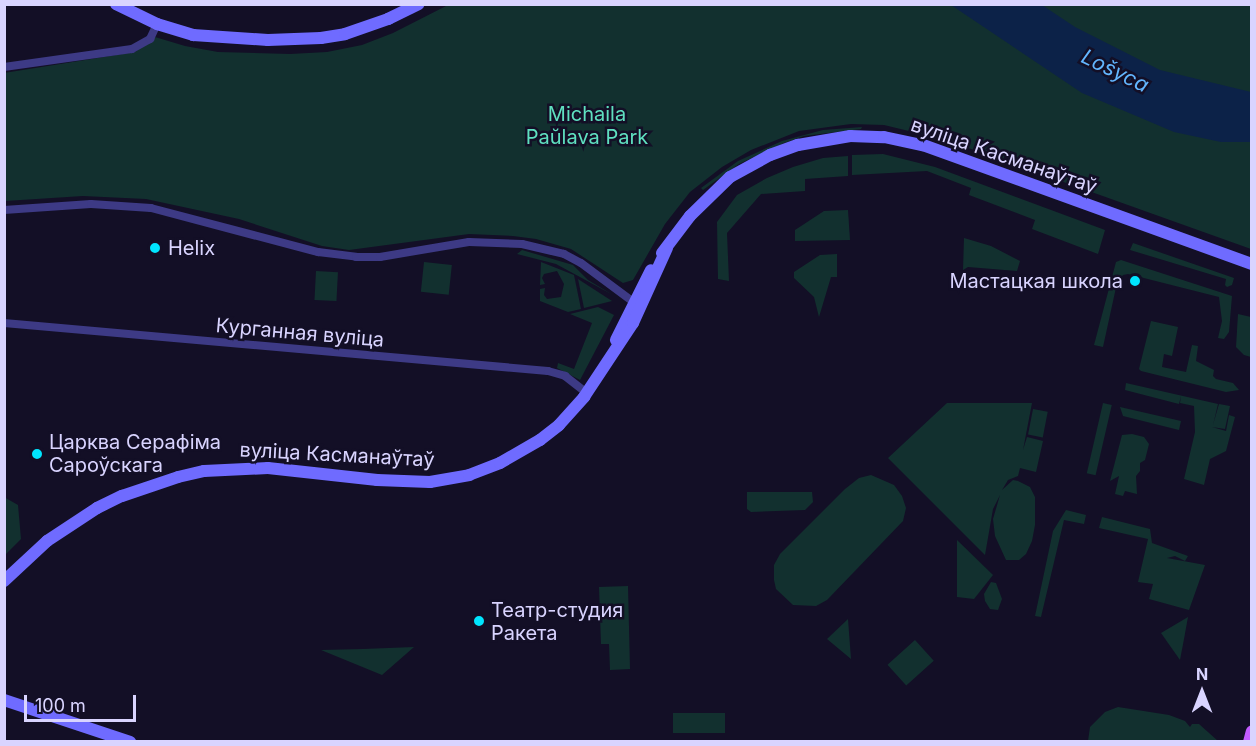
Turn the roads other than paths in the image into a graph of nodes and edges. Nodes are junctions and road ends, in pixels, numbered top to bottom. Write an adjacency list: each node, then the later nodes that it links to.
1 (116, 4): 3 (street)
2 (419, 4): 3 (street)
3 (157, 24): 4 (street)
4 (4, 68)
5 (4, 210): 7 (street)
6 (1251, 264): 7 (street, вуліца Касманаўтаў)
7 (637, 305): 9 (street, вуліца Касманаўтаў)
8 (4, 323): 9 (street, Курганная вуліца)
9 (587, 393): 10 (street, вуліца Касманаўтаў)
10 (4, 581)
11 (4, 700): 13 (street)
12 (1251, 731): 14 (main road)
13 (130, 741)
14 (1249, 741)

